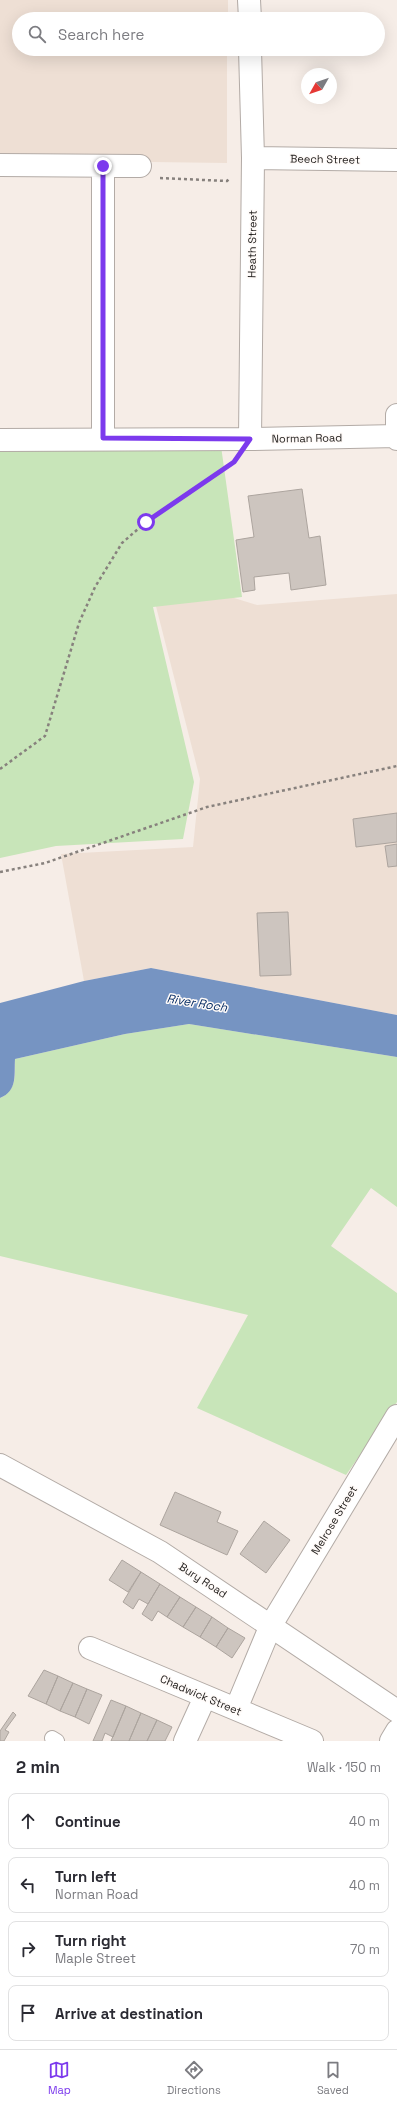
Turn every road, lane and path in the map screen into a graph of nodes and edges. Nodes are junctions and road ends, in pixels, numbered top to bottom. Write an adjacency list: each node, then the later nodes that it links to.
1 (249, 0): 2 (street)
2 (250, 12)
3 (250, 56): 4 (street, Heath Street)
4 (253, 158): 5 (street, Beech Street); 8 (path); 11 (street, Heath Street)
5 (397, 160)
6 (0, 165): 7 (street)
7 (103, 166): 8 (street); 10 (street)
8 (140, 166)
9 (397, 431): 11 (street, Norman Road)
10 (103, 438): 11 (street, Norman Road); 12 (street, Norman Road)
11 (250, 439): 14 (path)
12 (0, 440)
13 (397, 766): 15 (path)
14 (0, 769)
15 (0, 872)
16 (397, 1416): 18 (street, Melrose Street)
17 (0, 1465): 18 (street, Bury Road)
18 (271, 1625): 21 (street, Melrose Street); 22 (street, Bury Road)
19 (90, 1648): 20 (street, Chadwick Street)
20 (205, 1697): 21 (street, Chadwick Street); 24 (street)
21 (236, 1710): 25 (street, Chadwick Street)
22 (397, 1711)
23 (397, 1732): 26 (street)
24 (185, 1741)
25 (312, 1741)
26 (391, 1741)

